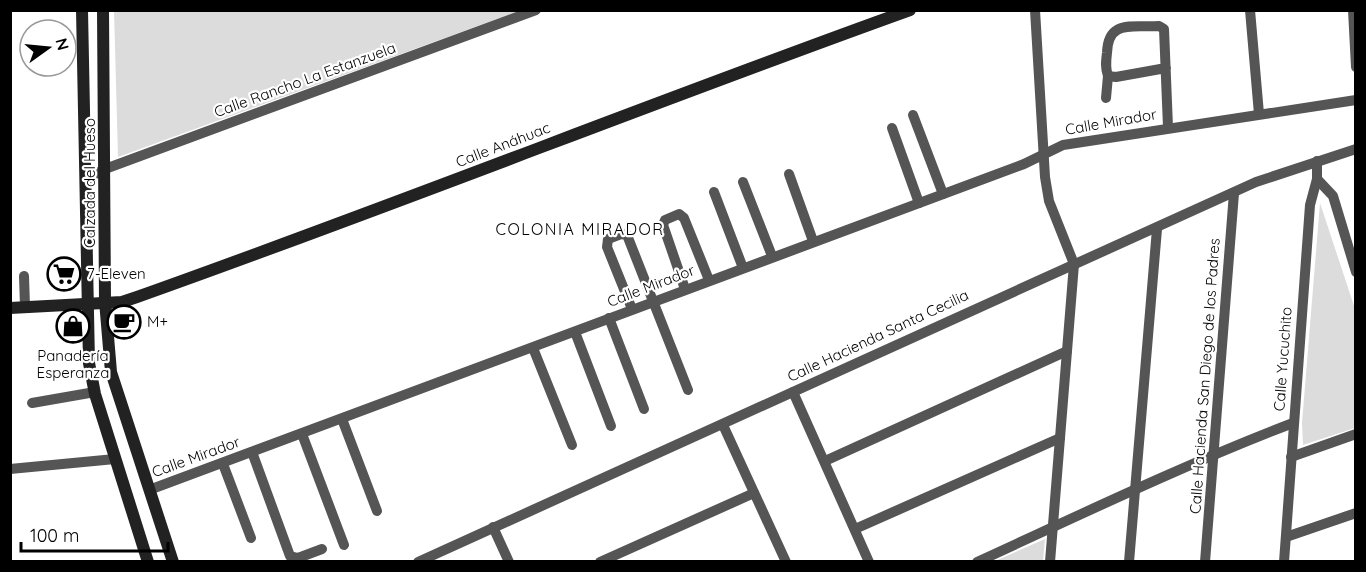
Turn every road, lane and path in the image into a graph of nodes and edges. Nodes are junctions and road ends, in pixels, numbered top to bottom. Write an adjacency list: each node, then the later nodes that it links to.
1 (82, 10): 22 (main road, Calzada del Hueso)
2 (103, 10): 20 (main road, Calzada del Hueso)
3 (536, 10): 20 (street, Calle Rancho La Estanzuela)
4 (910, 10): 40 (main road, Calle Anáhuac)
5 (1035, 10): 18 (street)
6 (1250, 10): 13 (street)
7 (1353, 10): 8 (street)
8 (1356, 67)
9 (1166, 68): 10 (street); 10 (street, Calle Mirador); 15 (street, Calle Mirador)
10 (1108, 76): 11 (street)
11 (1106, 98)
12 (1356, 100): 13 (street, Calle Mirador)
13 (1259, 114): 15 (street, Calle Mirador)
14 (913, 115): 27 (street)
15 (1168, 127): 18 (street, Calle Mirador)
16 (892, 128): 28 (street)
17 (1356, 149): 19 (street, Calle Hacienda Santa Cecilia)
18 (1045, 153): 27 (street, Calle Mirador); 32 (street)
19 (1317, 161): 23 (street, Calle Yucuchito); 26 (street, Calle Hacienda Santa Cecilia)
20 (105, 169): 22 (street, Calle Rancho La Estanzuela); 40 (main road, Calzada del Hueso)
21 (789, 174): 30 (street)
22 (86, 179): 39 (main road, Calzada del Hueso)
23 (1317, 179): 34 (street); 54 (street, Calle Yucuchito)
24 (743, 182): 31 (street)
25 (714, 192): 33 (street)
26 (1234, 193): 29 (street, Calle Hacienda Santa Cecilia); 62 (street, Calle Hacienda San Diego de los Padres)
27 (943, 194): 28 (street, Calle Mirador)
28 (919, 203): 30 (street, Calle Mirador)
29 (1157, 229): 32 (street, Calle Hacienda Santa Cecilia); 69 (street)
30 (813, 241): 31 (street, Calle Mirador)
31 (772, 256): 33 (street, Calle Mirador)
32 (1074, 264): 47 (street); 50 (street, Calle Hacienda Santa Cecilia)
33 (743, 268): 36 (street, Calle Mirador)
34 (1356, 272)
35 (24, 276): 41 (street)
36 (710, 280): 37 (street, Calle Mirador); 37 (street)
37 (685, 289): 38 (street, Calle Mirador)
38 (653, 301): 43 (street, Calle Mirador); 43 (street); 48 (street)
39 (88, 302): 40 (main road, Calle Anáhuac); 41 (main road, Calle Anáhuac); 49 (main road, Calzada del Hueso)
40 (105, 302): 68 (main road, Calzada del Hueso)
41 (25, 306): 42 (main road, Calle Anáhuac)
42 (10, 308)
43 (632, 309): 44 (street, Calle Mirador)
44 (609, 318): 45 (street, Calle Mirador); 52 (street)
45 (575, 332): 46 (street, Calle Mirador); 56 (street)
46 (533, 348): 53 (street, Calle Mirador); 60 (street)
47 (1067, 351): 59 (street); 65 (street)
48 (688, 390)
49 (95, 392): 51 (street); 64 (main road, Calzada del Hueso)
50 (793, 392): 55 (street, Calle Hacienda Santa Cecilia); 65 (street)
51 (32, 403)
52 (644, 409)
53 (342, 419): 57 (street, Calle Mirador); 71 (street)
54 (1293, 423): 62 (street); 63 (street, Calle Yucuchito)
55 (723, 424): 70 (street); 73 (street, Calle Hacienda Santa Cecilia)
56 (611, 426)
57 (302, 434): 61 (street, Calle Mirador); 78 (street)
58 (1356, 434): 63 (street)
59 (1060, 438): 74 (street); 75 (street)
60 (572, 445)
61 (252, 452): 66 (street, Calle Mirador); 79 (street)
62 (1214, 453): 69 (street); 90 (street, Calle Hacienda San Diego de los Padres)
63 (1291, 457): 76 (street, Calle Yucuchito)
64 (115, 459): 67 (street); 81 (main road, Calzada del Hueso)
65 (825, 461): 75 (street)
66 (223, 464): 68 (street, Calle Mirador); 77 (street)
67 (10, 469)
68 (149, 490): 82 (main road, Calzada del Hueso)
69 (1135, 492): 74 (street); 89 (street)
70 (754, 493): 84 (street); 85 (street)
71 (377, 511)
72 (1356, 513): 76 (street)
73 (493, 527): 80 (street, Calle Hacienda Santa Cecilia); 83 (street)
74 (1053, 527): 87 (street); 88 (street)
75 (855, 529): 86 (street)
76 (1286, 537): 91 (street, Calle Yucuchito)
77 (251, 538)
78 (344, 545)
79 (322, 549)
80 (424, 560)
81 (148, 561)
82 (173, 561)
83 (509, 561)
84 (600, 561)
85 (785, 561)
86 (869, 561)
87 (977, 561)
88 (1050, 561)
89 (1129, 561)
90 (1206, 561)
91 (1284, 561)

